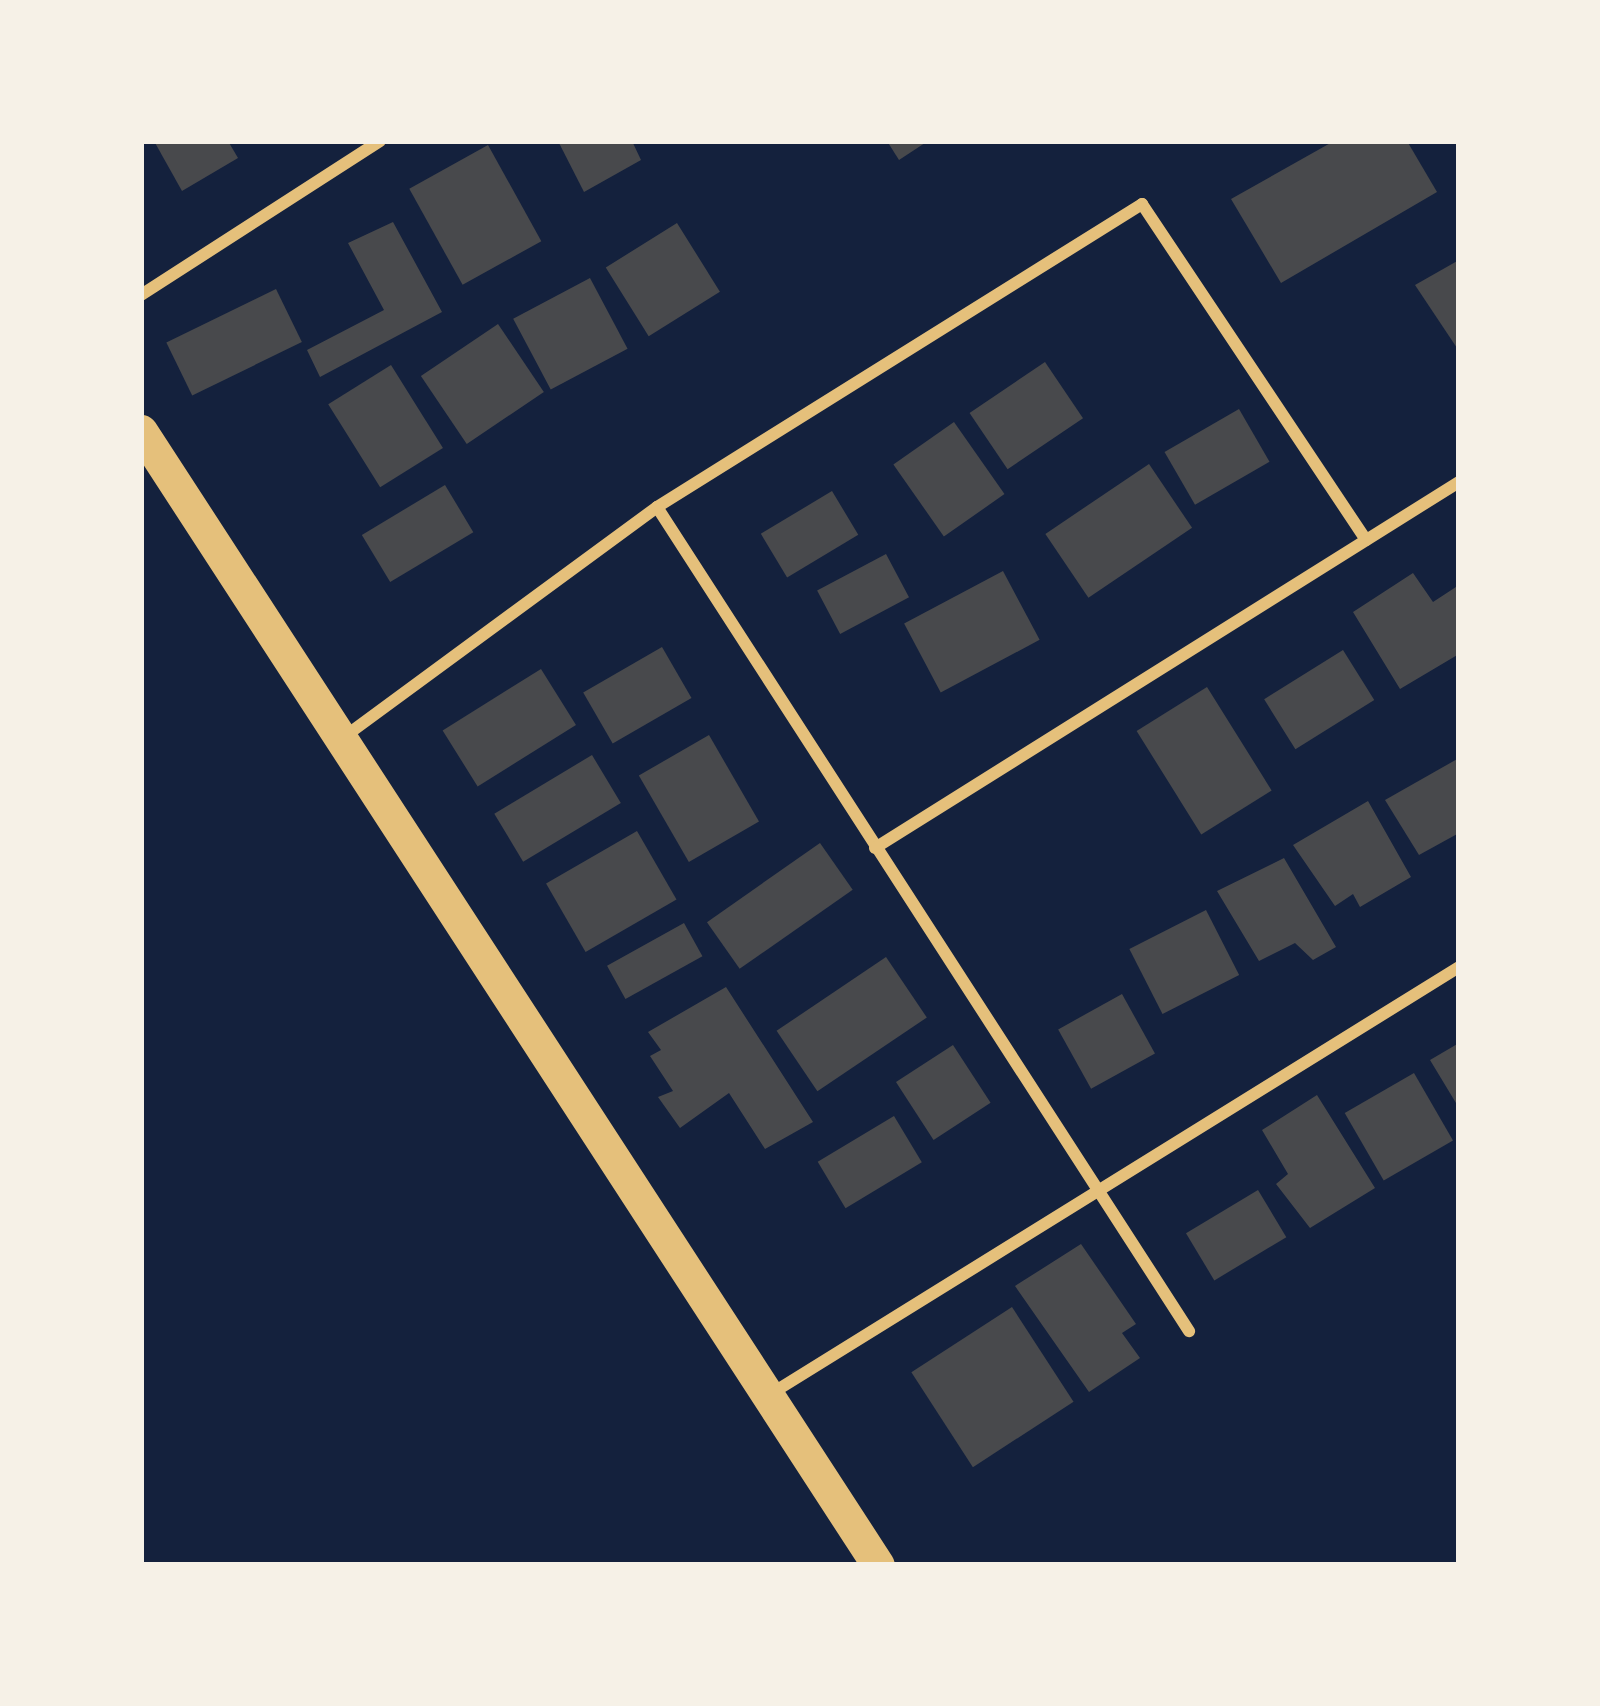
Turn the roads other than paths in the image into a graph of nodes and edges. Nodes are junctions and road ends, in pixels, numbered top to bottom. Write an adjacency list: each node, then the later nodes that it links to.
1 (380, 141): 2 (street)
2 (141, 295)
3 (141, 431): 7 (highway)
4 (1459, 482): 6 (street)
5 (657, 507): 6 (street); 7 (street); 8 (street)
6 (1366, 539): 8 (street)
7 (339, 741): 12 (highway)
8 (875, 848): 10 (street)
9 (1459, 967): 10 (street)
10 (1102, 1193): 11 (street); 12 (street)
11 (1189, 1331)
12 (768, 1396): 13 (highway)
13 (878, 1565)

